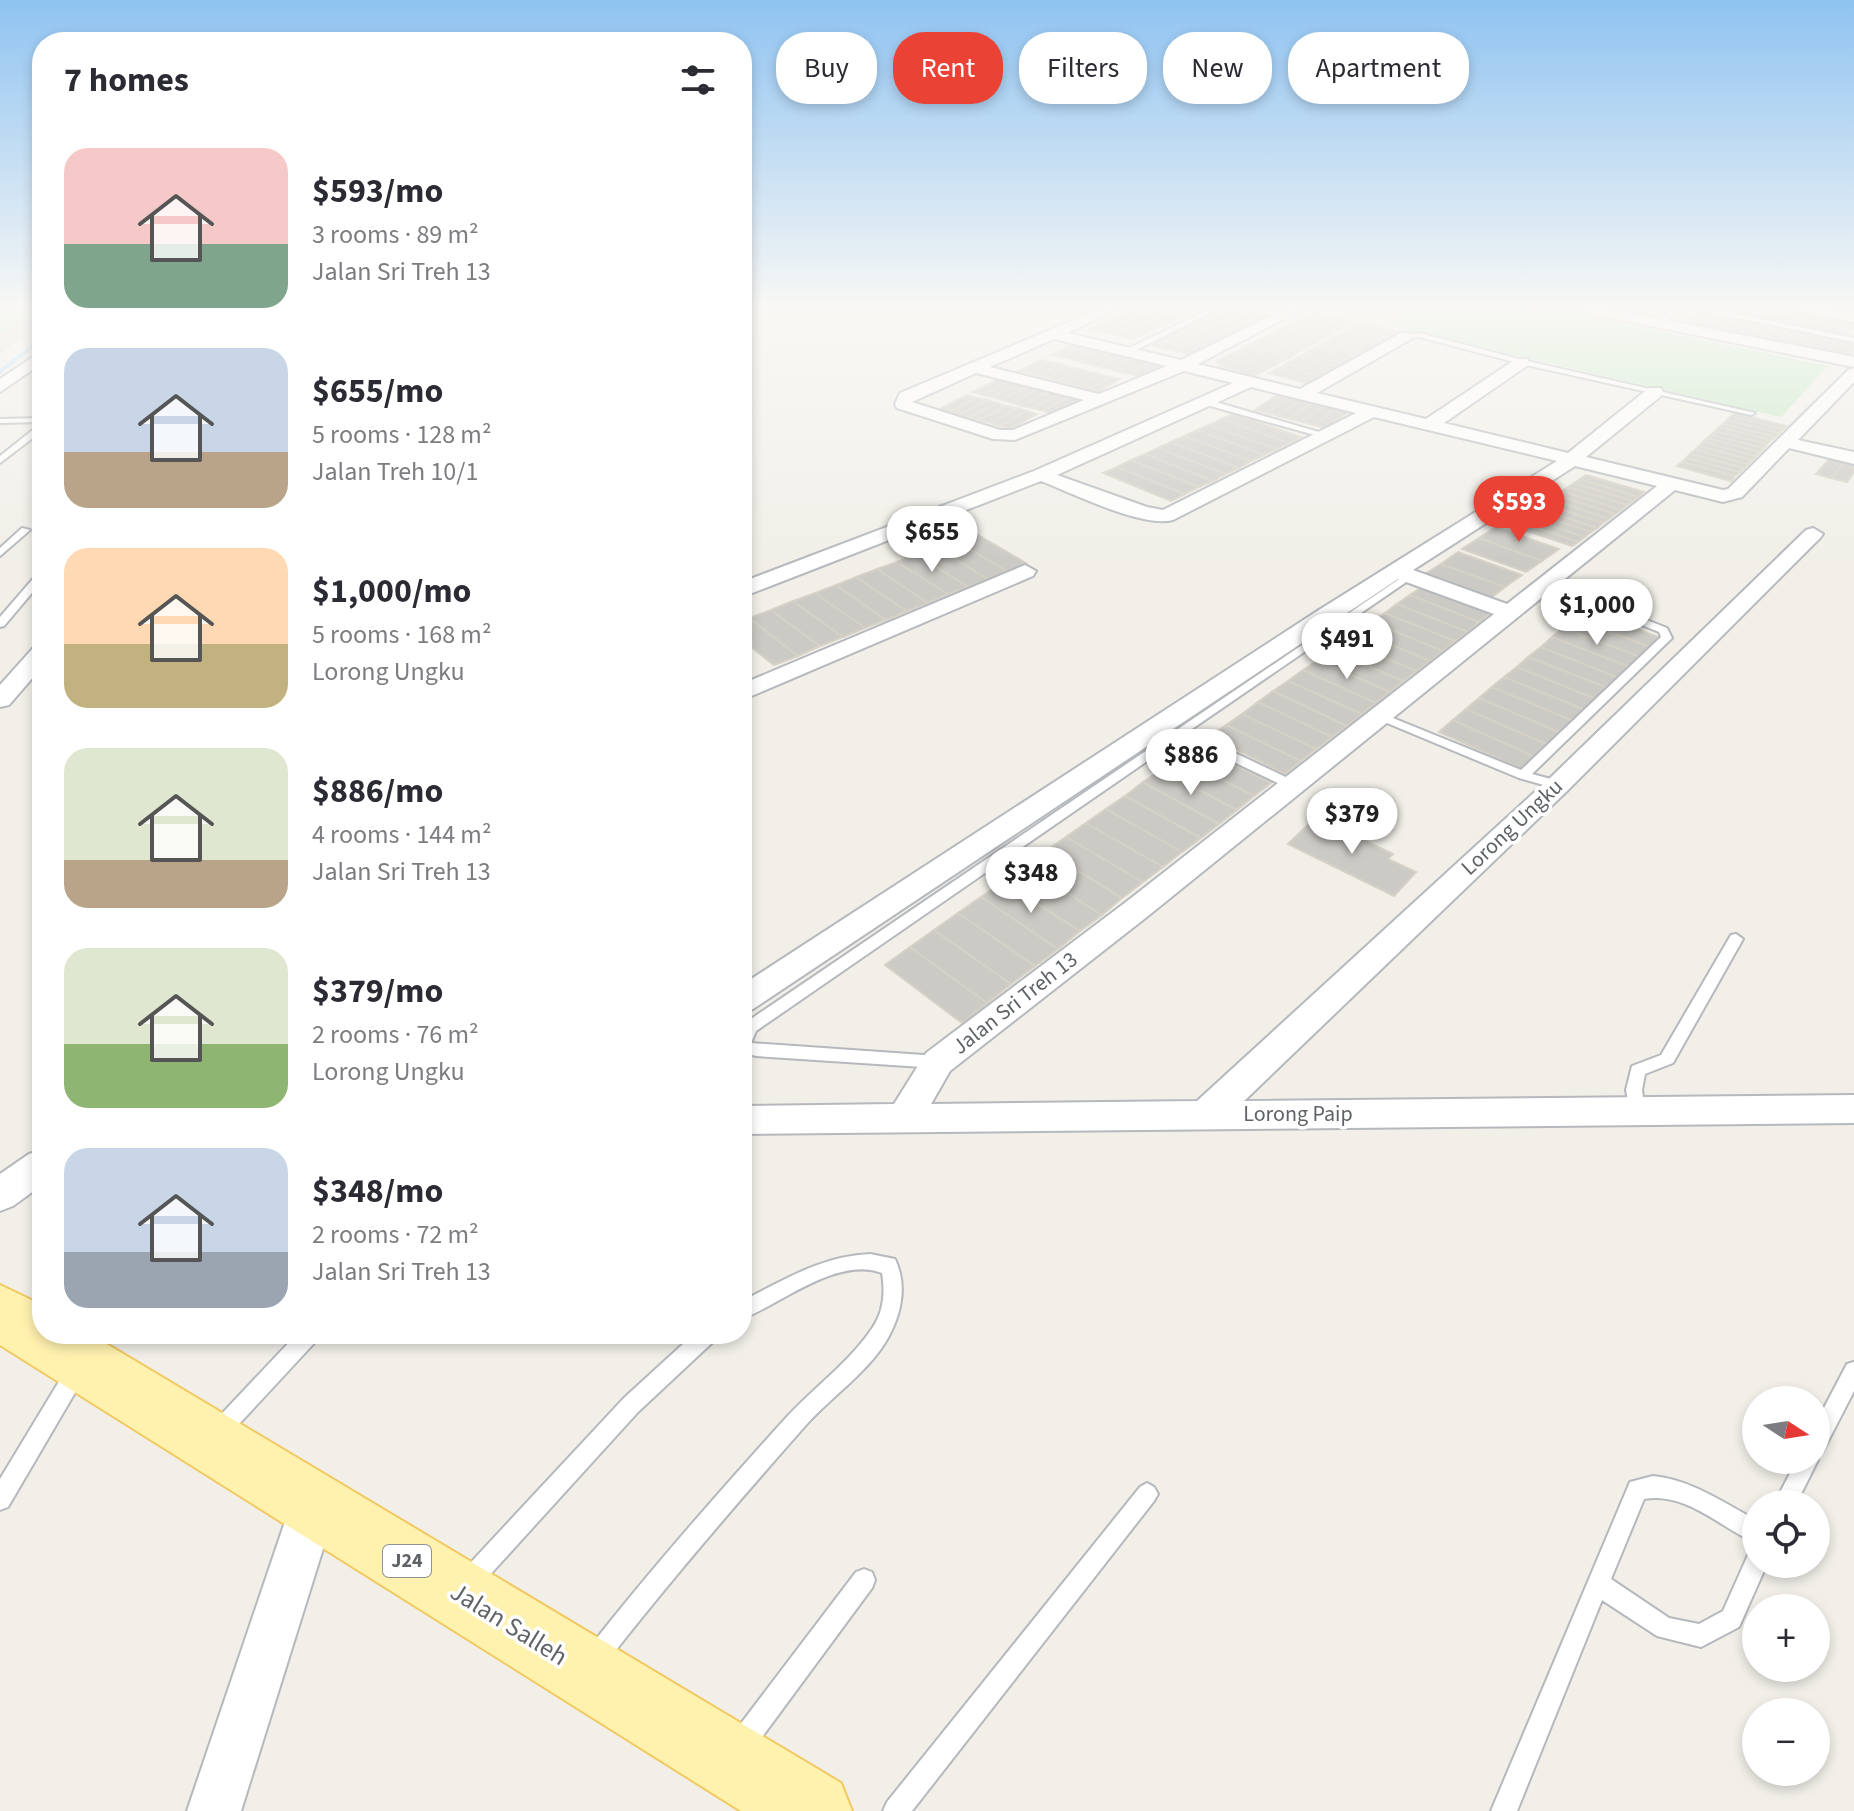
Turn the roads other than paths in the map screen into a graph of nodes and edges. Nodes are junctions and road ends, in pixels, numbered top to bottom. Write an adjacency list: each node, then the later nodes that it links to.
1 (921, 391): 12 (street)
2 (1065, 391): 12 (street)
3 (1120, 391): 12 (street)
4 (1230, 391): 13 (street)
5 (1283, 391): 11 (street)
6 (1309, 391): 11 (street)
7 (1480, 391): 18 (street)
8 (1648, 391): 10 (lane)
9 (1836, 391): 21 (street)
10 (1655, 392): 15 (lane); 24 (street)
11 (1301, 395): 14 (street)
12 (1099, 399)
13 (1206, 402): 20 (lane); 25 (street)
14 (1371, 412): 18 (street); 20 (street)
15 (1751, 413)
16 (32, 420): 17 (lane)
17 (0, 421)
18 (1428, 426): 24 (street)
19 (32, 435): 23 (lane)
20 (1325, 435): 25 (street)
21 (1785, 442): 22 (street); 26 (street)
22 (1854, 458)
23 (0, 460)
24 (1570, 461): 26 (street); 31 (street)
25 (1041, 475): 33 (street)
26 (1670, 485): 32 (street, Jalan Sri Treh 13)
27 (25, 530): 29 (lane)
28 (1813, 534): 44 (street, Lorong Ungku)
29 (0, 553)
30 (1025, 571): 38 (street)
31 (1402, 574): 35 (street); 41 (lane); 46 (street)
32 (1545, 583): 35 (street, Jalan Sri Treh 13); 42 (lane)
33 (752, 586)
34 (32, 587): 36 (lane)
35 (1509, 612): 40 (street, Jalan Sri Treh 13)
36 (0, 624)
37 (32, 663): 39 (street)
38 (752, 689)
39 (0, 700)
40 (1379, 716): 42 (lane); 43 (street, Jalan Sri Treh 13)
41 (1181, 732): 43 (lane); 47 (lane)
42 (1523, 775): 44 (lane)
43 (1292, 785): 49 (street, Jalan Sri Treh 13)
44 (1558, 785): 52 (street, Lorong Ungku)
45 (1736, 939): 51 (lane)
46 (752, 995)
47 (752, 1026)
48 (752, 1049): 49 (lane)
49 (938, 1062): 53 (street, Jalan Sri Treh 13)
50 (1854, 1109): 51 (street, Lorong Paip)
51 (1637, 1111): 52 (street, Lorong Paip)
52 (1206, 1115): 53 (street, Lorong Paip)
53 (904, 1118): 54 (street, Lorong Paip)
54 (752, 1120)
55 (32, 1172): 56 (street)
56 (0, 1195)
57 (752, 1305): 73 (lane)
58 (44, 1344): 66 (lane)
59 (57, 1344): 64 (main road, Jalan Salleh / J24)
60 (301, 1344): 64 (lane)
61 (697, 1344): 72 (lane)
62 (1854, 1371): 63 (lane)
63 (1830, 1417)
64 (211, 1440): 67 (main road, Jalan Salleh / J24)
65 (1147, 1494): 77 (lane)
66 (0, 1499)
67 (314, 1504): 72 (main road, Jalan Salleh / J24); 75 (street)
68 (1742, 1524): 71 (lane)
69 (1749, 1578): 71 (lane)
70 (864, 1580): 74 (lane)
71 (1597, 1583): 78 (lane)
72 (458, 1593): 73 (main road, Jalan Salleh / J24)
73 (585, 1671): 74 (main road, Jalan Salleh / J24)
74 (729, 1759): 76 (main road, Jalan Salleh / J24)
75 (214, 1811)
76 (813, 1811)
77 (896, 1811)
78 (1504, 1811)

